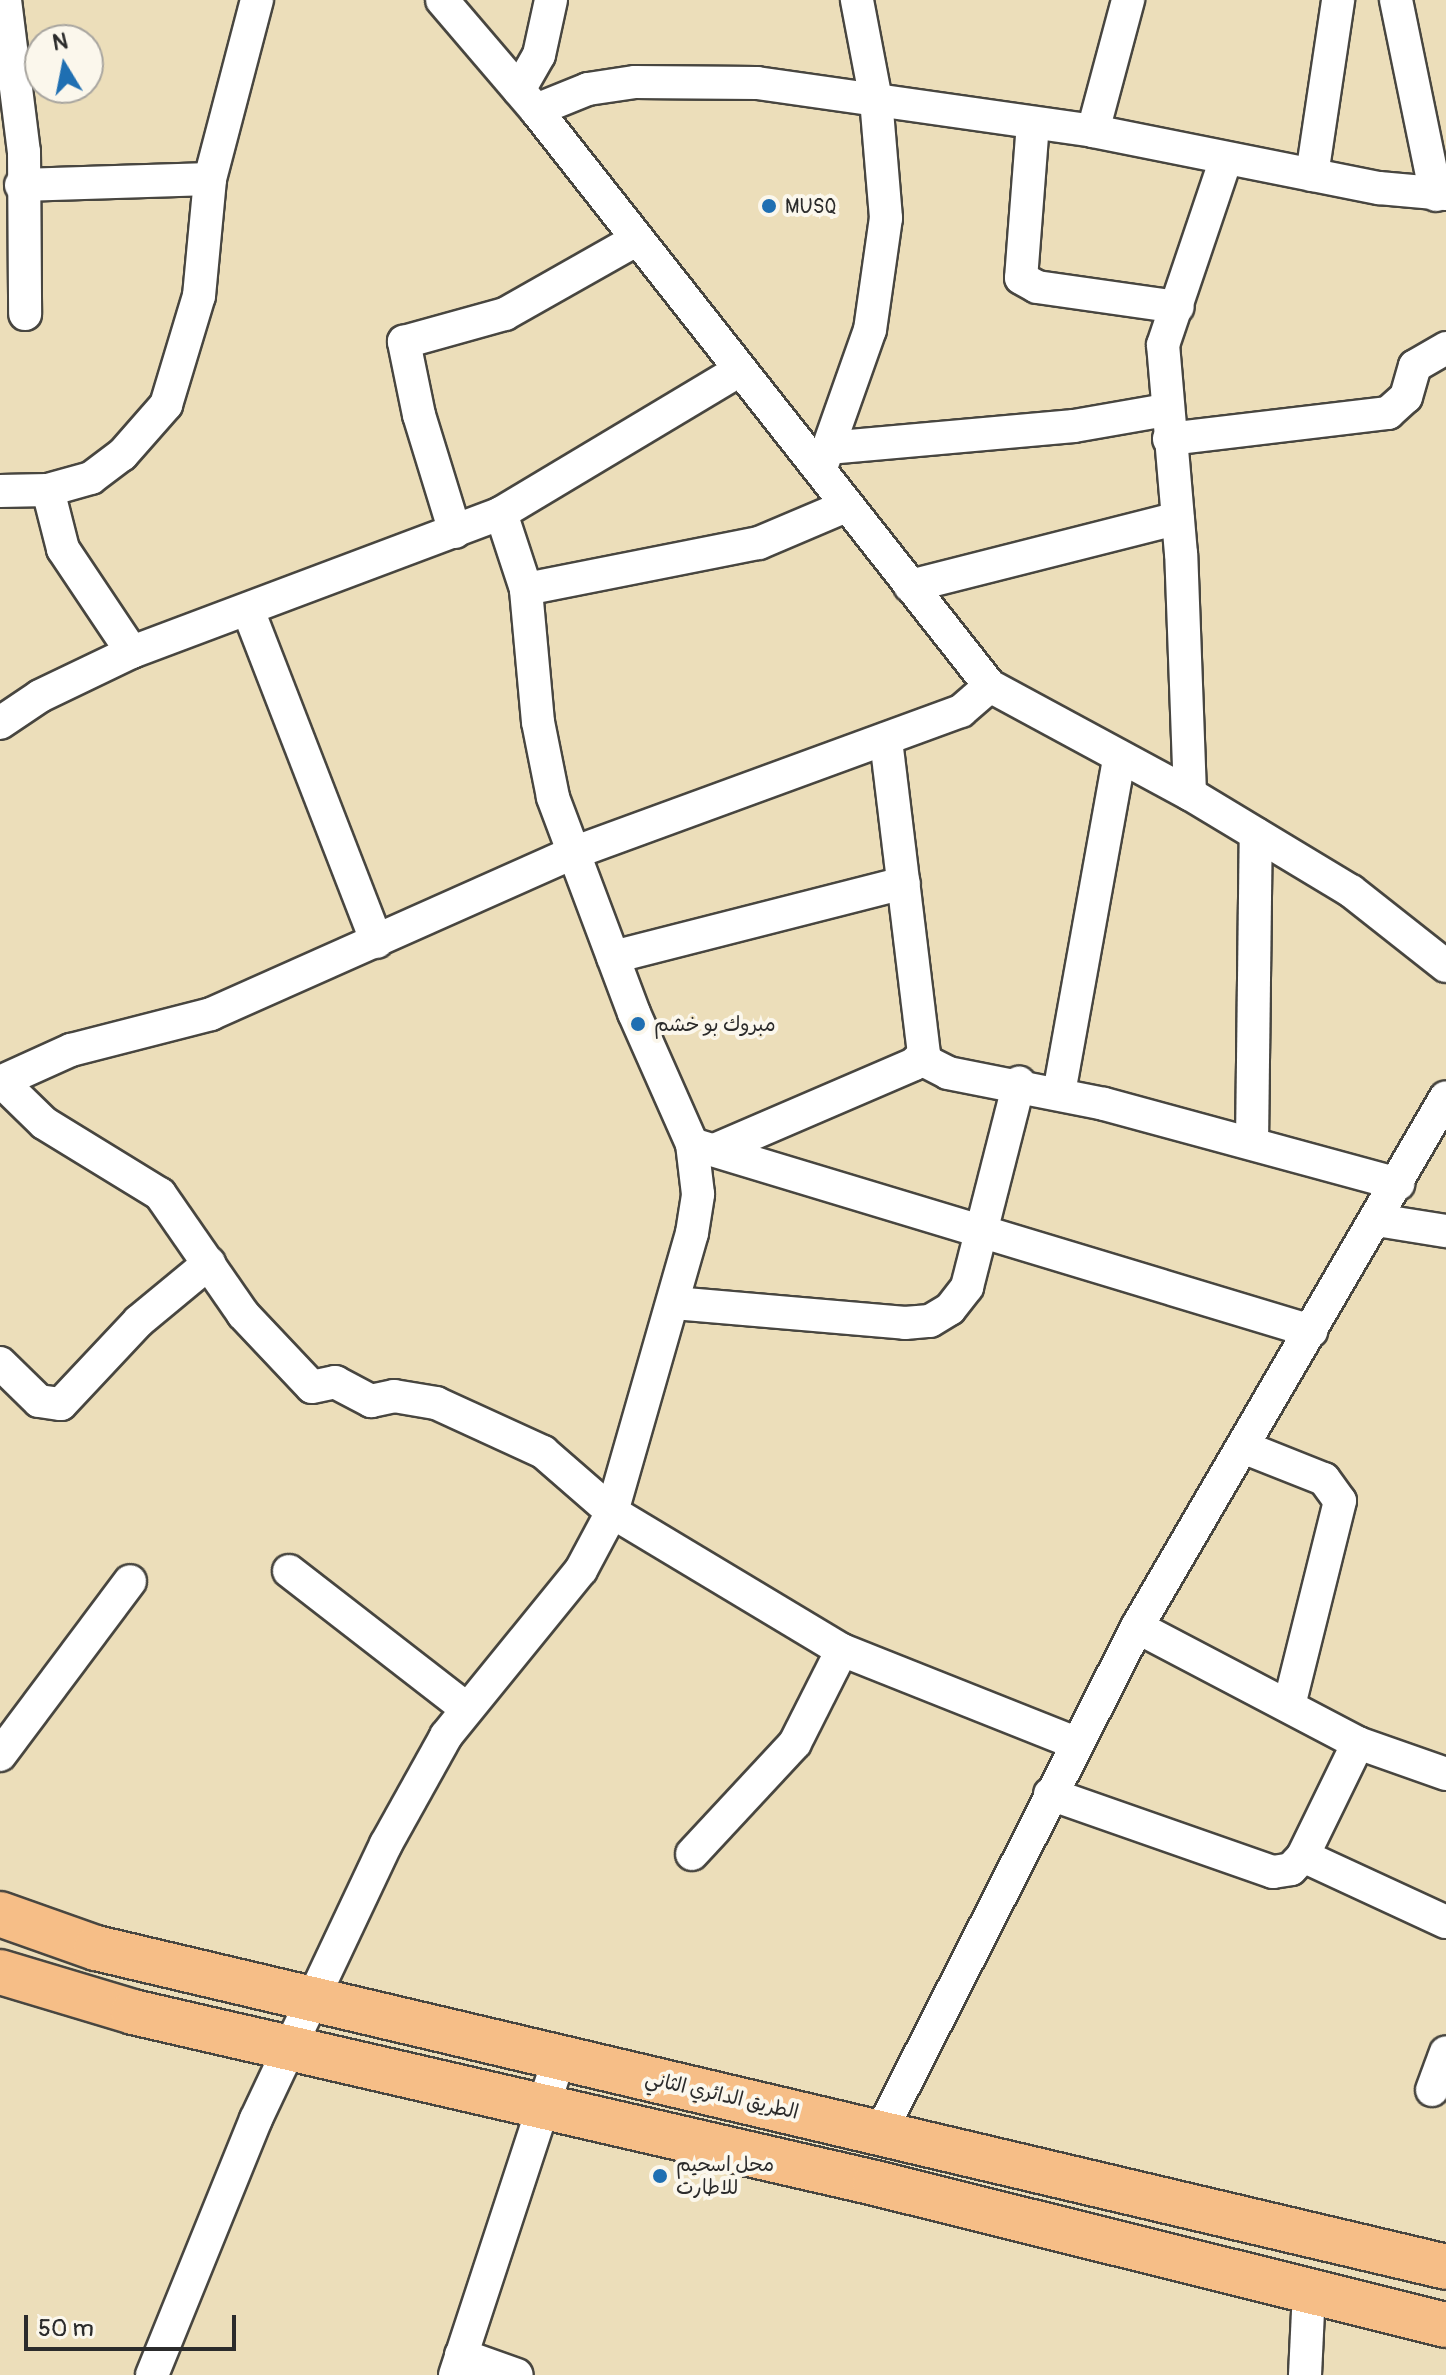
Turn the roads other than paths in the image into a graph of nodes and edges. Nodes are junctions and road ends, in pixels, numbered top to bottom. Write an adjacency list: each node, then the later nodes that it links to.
1 (5, 0): 16 (street)
2 (257, 0): 15 (street)
3 (442, 0): 9 (street)
4 (551, 0): 9 (street)
5 (857, 0): 10 (street)
6 (1128, 0): 12 (street)
7 (1338, 0): 14 (street)
8 (1396, 0): 17 (street)
9 (527, 100): 10 (street); 18 (street)
10 (876, 100): 11 (street); 24 (street)
11 (1033, 123): 12 (street); 19 (street)
12 (1093, 131): 13 (street)
13 (1226, 159): 14 (street); 19 (street)
14 (1312, 175): 17 (street)
15 (210, 179): 16 (street); 25 (street)
16 (21, 185): 20 (street)
17 (1441, 194)
18 (636, 240): 22 (street); 30 (street)
19 (1178, 307): 23 (street)
20 (25, 314)
21 (1446, 348): 23 (street)
22 (738, 371): 24 (street); 28 (street)
23 (1168, 425): 24 (street); 29 (street)
24 (824, 458): 27 (street)
25 (48, 490): 26 (street); 34 (street)
26 (0, 491)
27 (846, 506): 31 (street); 32 (street)
28 (501, 513): 30 (street); 32 (street)
29 (1178, 518): 31 (street); 39 (street)
30 (455, 532): 33 (street)
31 (910, 586): 35 (street)
32 (526, 589): 41 (street)
33 (248, 610): 34 (street); 43 (street)
34 (132, 652): 36 (street)
35 (990, 686): 37 (street); 38 (street)
36 (0, 723)
37 (886, 739): 41 (street); 42 (street)
38 (1119, 758): 39 (street); 49 (street)
39 (1190, 794): 40 (street)
40 (1256, 834): 45 (street); 51 (street)
41 (573, 853): 43 (street); 44 (street)
42 (904, 883): 44 (street); 46 (street)
43 (377, 942): 47 (street)
44 (613, 957): 52 (street)
45 (1446, 966)
46 (921, 1059): 48 (street); 52 (street)
47 (2, 1083): 57 (street)
48 (1019, 1083): 49 (street); 55 (street)
49 (1059, 1093): 51 (street)
50 (1446, 1097): 53 (street)
51 (1252, 1143): 53 (street)
52 (704, 1146): 55 (street); 58 (street)
53 (1398, 1184): 54 (street)
54 (1377, 1220): 56 (street); 59 (street)
55 (983, 1231): 58 (street); 59 (street)
56 (1446, 1231)
57 (209, 1263): 60 (street); 62 (street)
58 (674, 1303): 62 (street)
59 (1311, 1331): 61 (street)
60 (0, 1363)
61 (1243, 1447): 65 (street); 67 (street)
62 (612, 1512): 66 (street); 68 (street)
63 (289, 1571): 68 (street)
64 (130, 1581): 71 (street)
65 (1137, 1627): 67 (street); 69 (street)
66 (842, 1650): 69 (street); 74 (street)
67 (1289, 1706): 70 (street)
68 (467, 1709): 79 (street)
69 (1076, 1743): 73 (street)
70 (1358, 1743): 72 (street); 75 (street)
71 (0, 1755)
72 (1446, 1774)
73 (1050, 1794): 75 (street); 85 (street)
74 (692, 1854)
75 (1303, 1856): 77 (street)
76 (0, 1914): 79 (main road, الطريق الدائري الثاني)
77 (1446, 1922)
78 (0, 1972): 80 (main road)
79 (315, 1997): 80 (street); 82 (main road, الطريق الدائري الثاني)
80 (294, 2046): 84 (main road); 90 (street)
81 (1446, 2052): 83 (street)
82 (560, 2056): 84 (street); 85 (main road, الطريق الدائري الثاني)
83 (1432, 2090)
84 (546, 2109): 87 (main road); 89 (street)
85 (880, 2133): 86 (main road, الطريق الدائري الثاني)
86 (1446, 2267)
87 (1309, 2291): 88 (main road); 92 (street)
88 (1446, 2325)
89 (458, 2365): 91 (street)
90 (152, 2375)
91 (517, 2375)
92 (1305, 2375)

